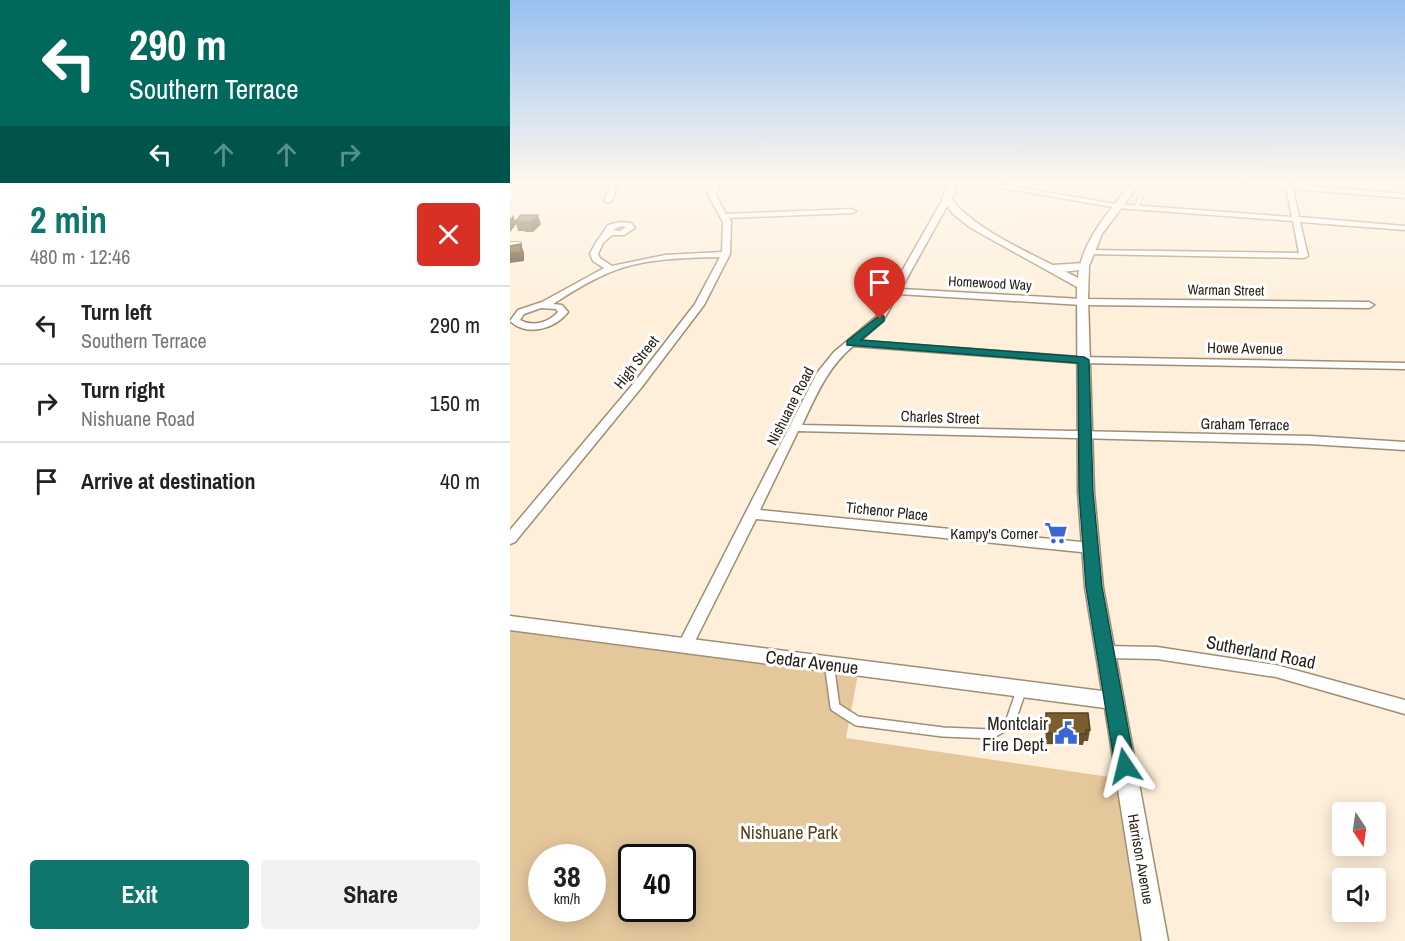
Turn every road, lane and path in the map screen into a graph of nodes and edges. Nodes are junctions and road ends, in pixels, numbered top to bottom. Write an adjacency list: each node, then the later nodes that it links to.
1 (727, 227): 10 (street, High Street)
2 (931, 227): 15 (street, Nishuane Road)
3 (976, 227): 12 (street)
4 (1102, 227): 9 (street, Harrison Avenue)
5 (1298, 227): 9 (street)
6 (609, 233): 13 (street)
7 (510, 244): 8 (lane)
8 (519, 244)
9 (1089, 252): 11 (street, Harrison Avenue)
10 (726, 254): 13 (street); 26 (street, High Street)
11 (1084, 266): 12 (street); 14 (street, Harrison Avenue)
12 (1053, 268): 14 (street)
13 (611, 269): 17 (street)
14 (1082, 285): 16 (street, Harrison Avenue)
15 (895, 291): 16 (street, Homewood Way); 19 (street, Nishuane Road)
16 (1082, 302): 18 (street, Warman Street); 20 (street, Harrison Avenue)
17 (544, 305)
18 (1369, 305)
19 (851, 343): 20 (street, Howe Avenue); 22 (street, Nishuane Road)
20 (1084, 360): 21 (street, Howe Avenue); 23 (street, Harrison Avenue)
21 (1405, 366)
22 (795, 428): 23 (street, Charles Street); 25 (street, Nishuane Road)
23 (1085, 437): 24 (street, Graham Terrace); 27 (street, Harrison Avenue)
24 (1405, 446)
25 (752, 514): 27 (street, Tichenor Place); 29 (street, Nishuane Road)
26 (510, 539)
27 (1091, 548): 30 (street, Harrison Avenue)
28 (510, 623): 29 (street, Cedar Avenue)
29 (686, 645): 31 (street, Cedar Avenue)
30 (1106, 652): 33 (street, Harrison Avenue); 34 (street, Sutherland Road)
31 (829, 664): 32 (street, Cedar Avenue); 32 (lane)
32 (1022, 689): 33 (street, Cedar Avenue)
33 (1114, 701): 35 (street, Harrison Avenue)
34 (1405, 707)
35 (1155, 941)

